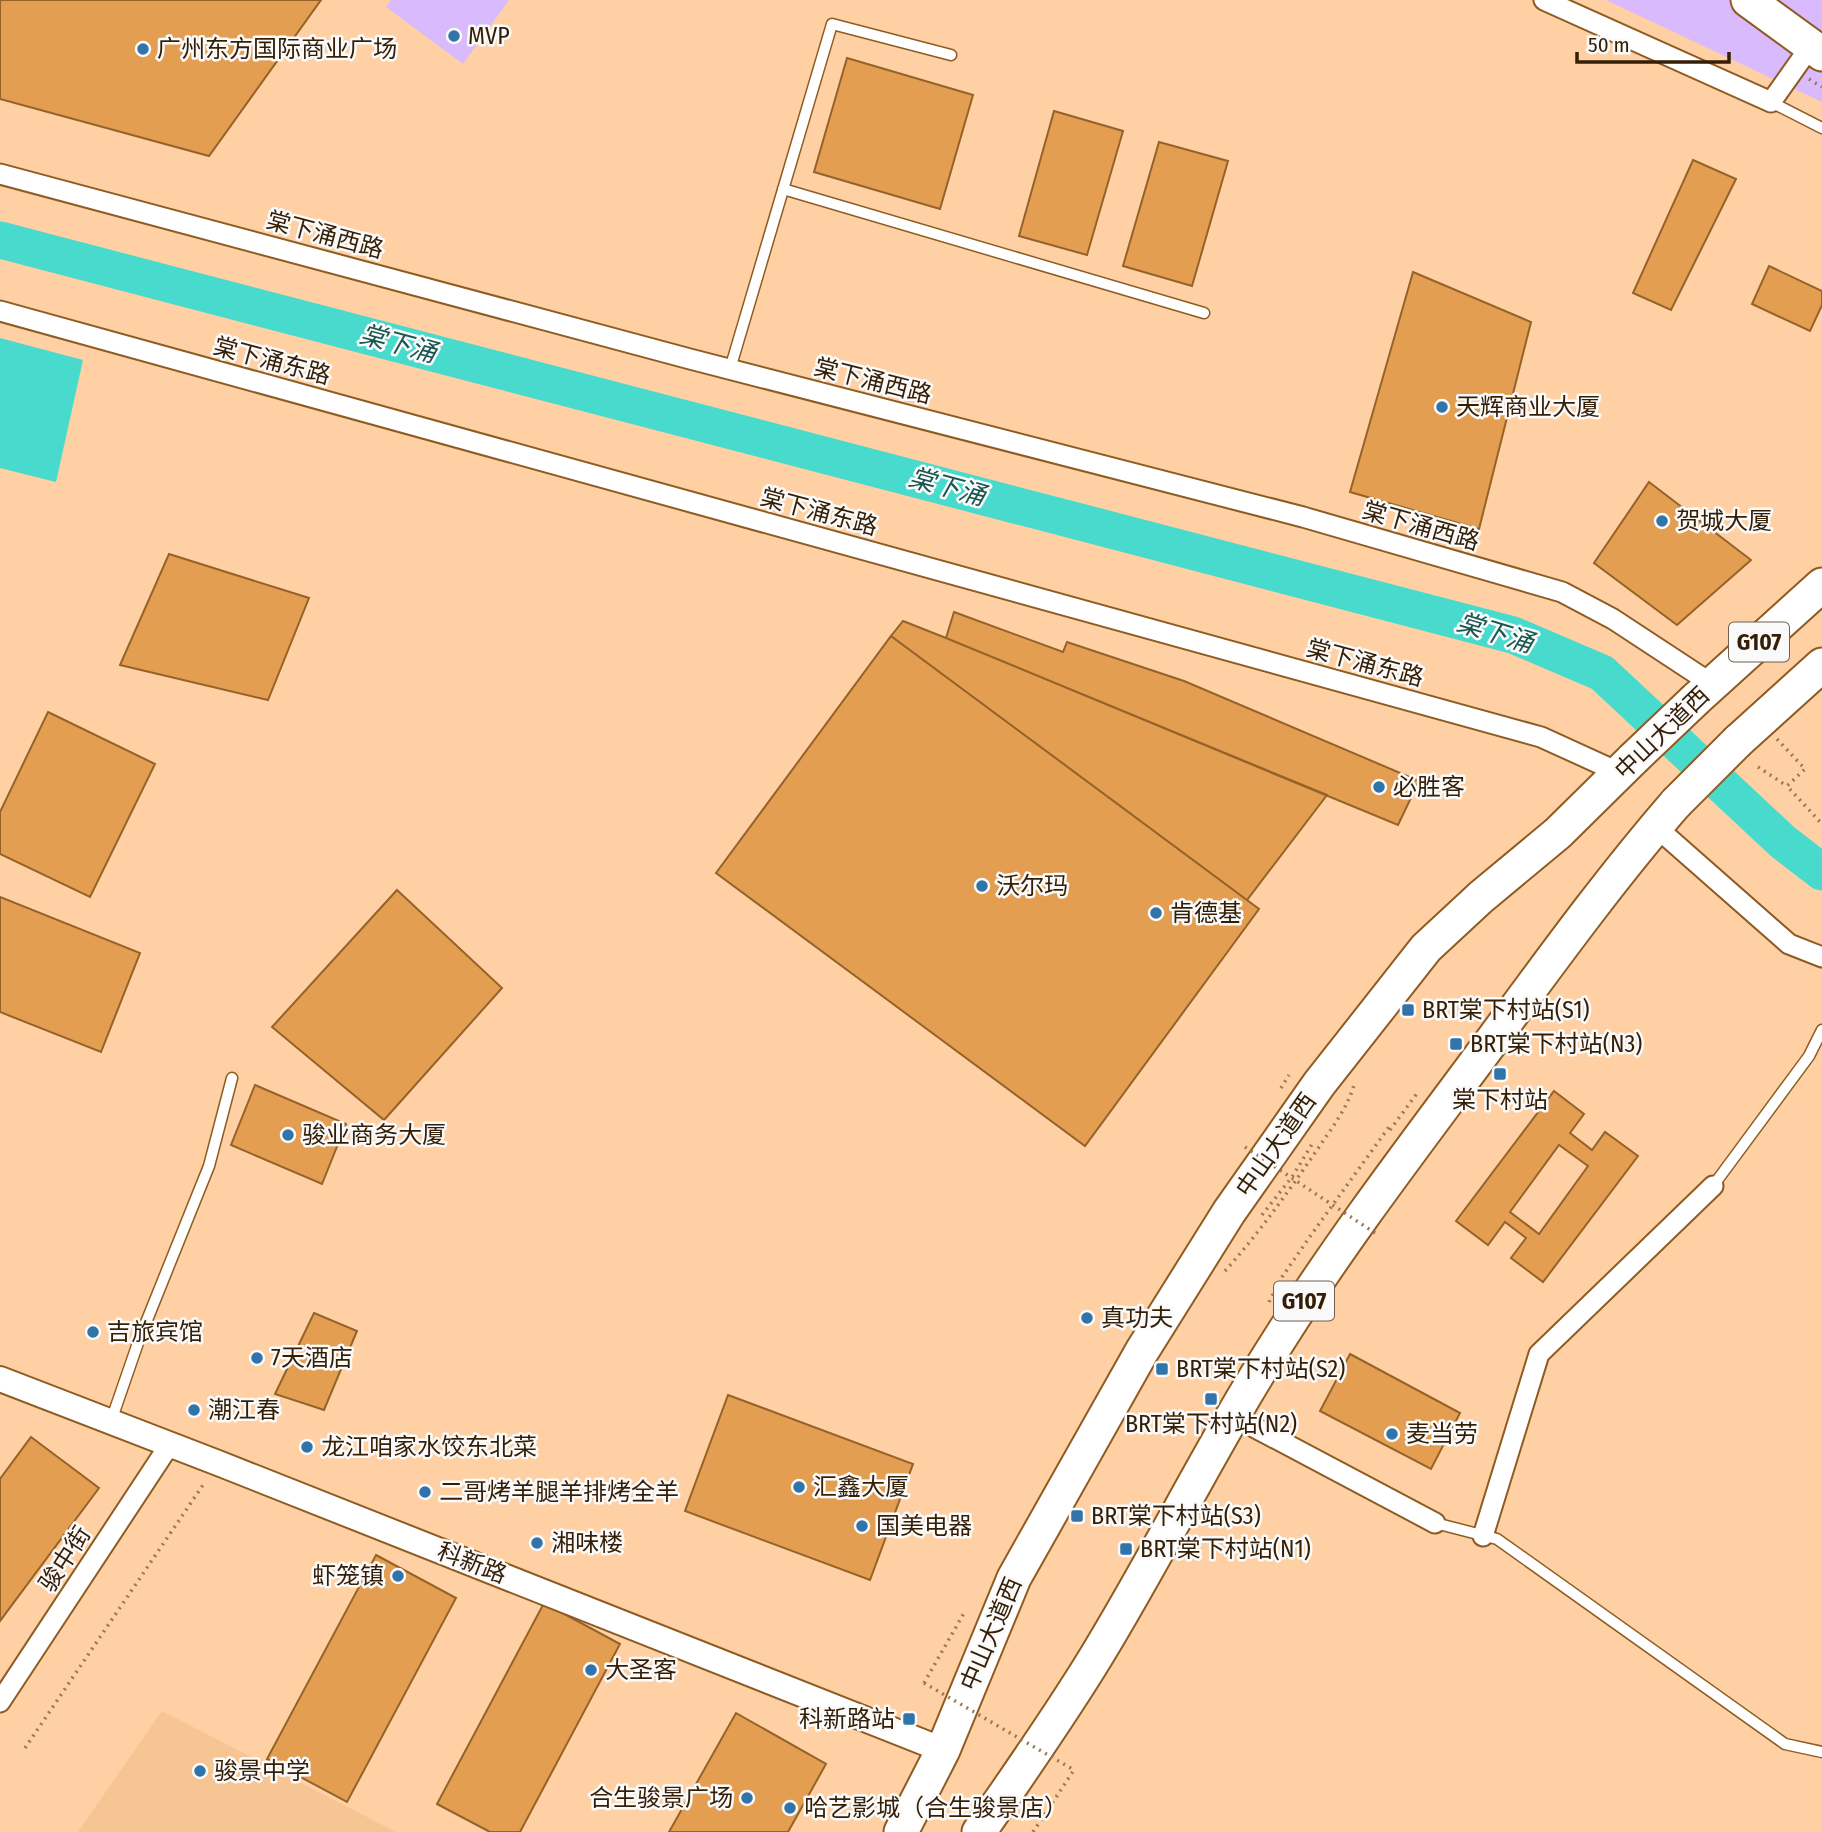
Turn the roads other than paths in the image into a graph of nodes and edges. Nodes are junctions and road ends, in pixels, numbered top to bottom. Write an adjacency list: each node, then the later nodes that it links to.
1 (1544, 0): 5 (street)
2 (1748, 0): 3 (highway)
3 (1816, 50): 5 (street)
4 (951, 55): 8 (lane)
5 (1771, 102): 6 (lane)
6 (1822, 128)
7 (0, 174): 11 (street, 棠下涌西路)
8 (783, 189): 10 (lane); 11 (lane)
9 (0, 311): 15 (street, 棠下涌东路)
10 (1204, 313)
11 (730, 369): 14 (street, 棠下涌西路)
12 (1822, 585): 14 (highway, 中山大道西 / G107)
13 (1822, 665): 16 (highway, G107, bridge)
14 (1704, 692): 15 (highway, 中山大道西 / G107, bridge)
15 (1626, 766): 28 (highway, 中山大道西 / G107)
16 (1666, 815): 17 (street); 22 (highway, G107)
17 (1822, 957)
18 (1822, 1030): 20 (lane)
19 (232, 1078): 23 (lane)
20 (1713, 1186): 26 (street)
21 (0, 1379): 23 (street, 科新路)
22 (1233, 1416): 25 (street); 31 (highway, G107)
23 (111, 1422): 24 (street, 科新路)
24 (170, 1444): 27 (street, 骏中街); 28 (street, 科新路)
25 (1434, 1523): 26 (lane)
26 (1483, 1536): 29 (lane)
27 (0, 1702)
28 (943, 1749): 30 (highway, 中山大道西 / G107)
29 (1822, 1752)
30 (901, 1832)
31 (979, 1832)

